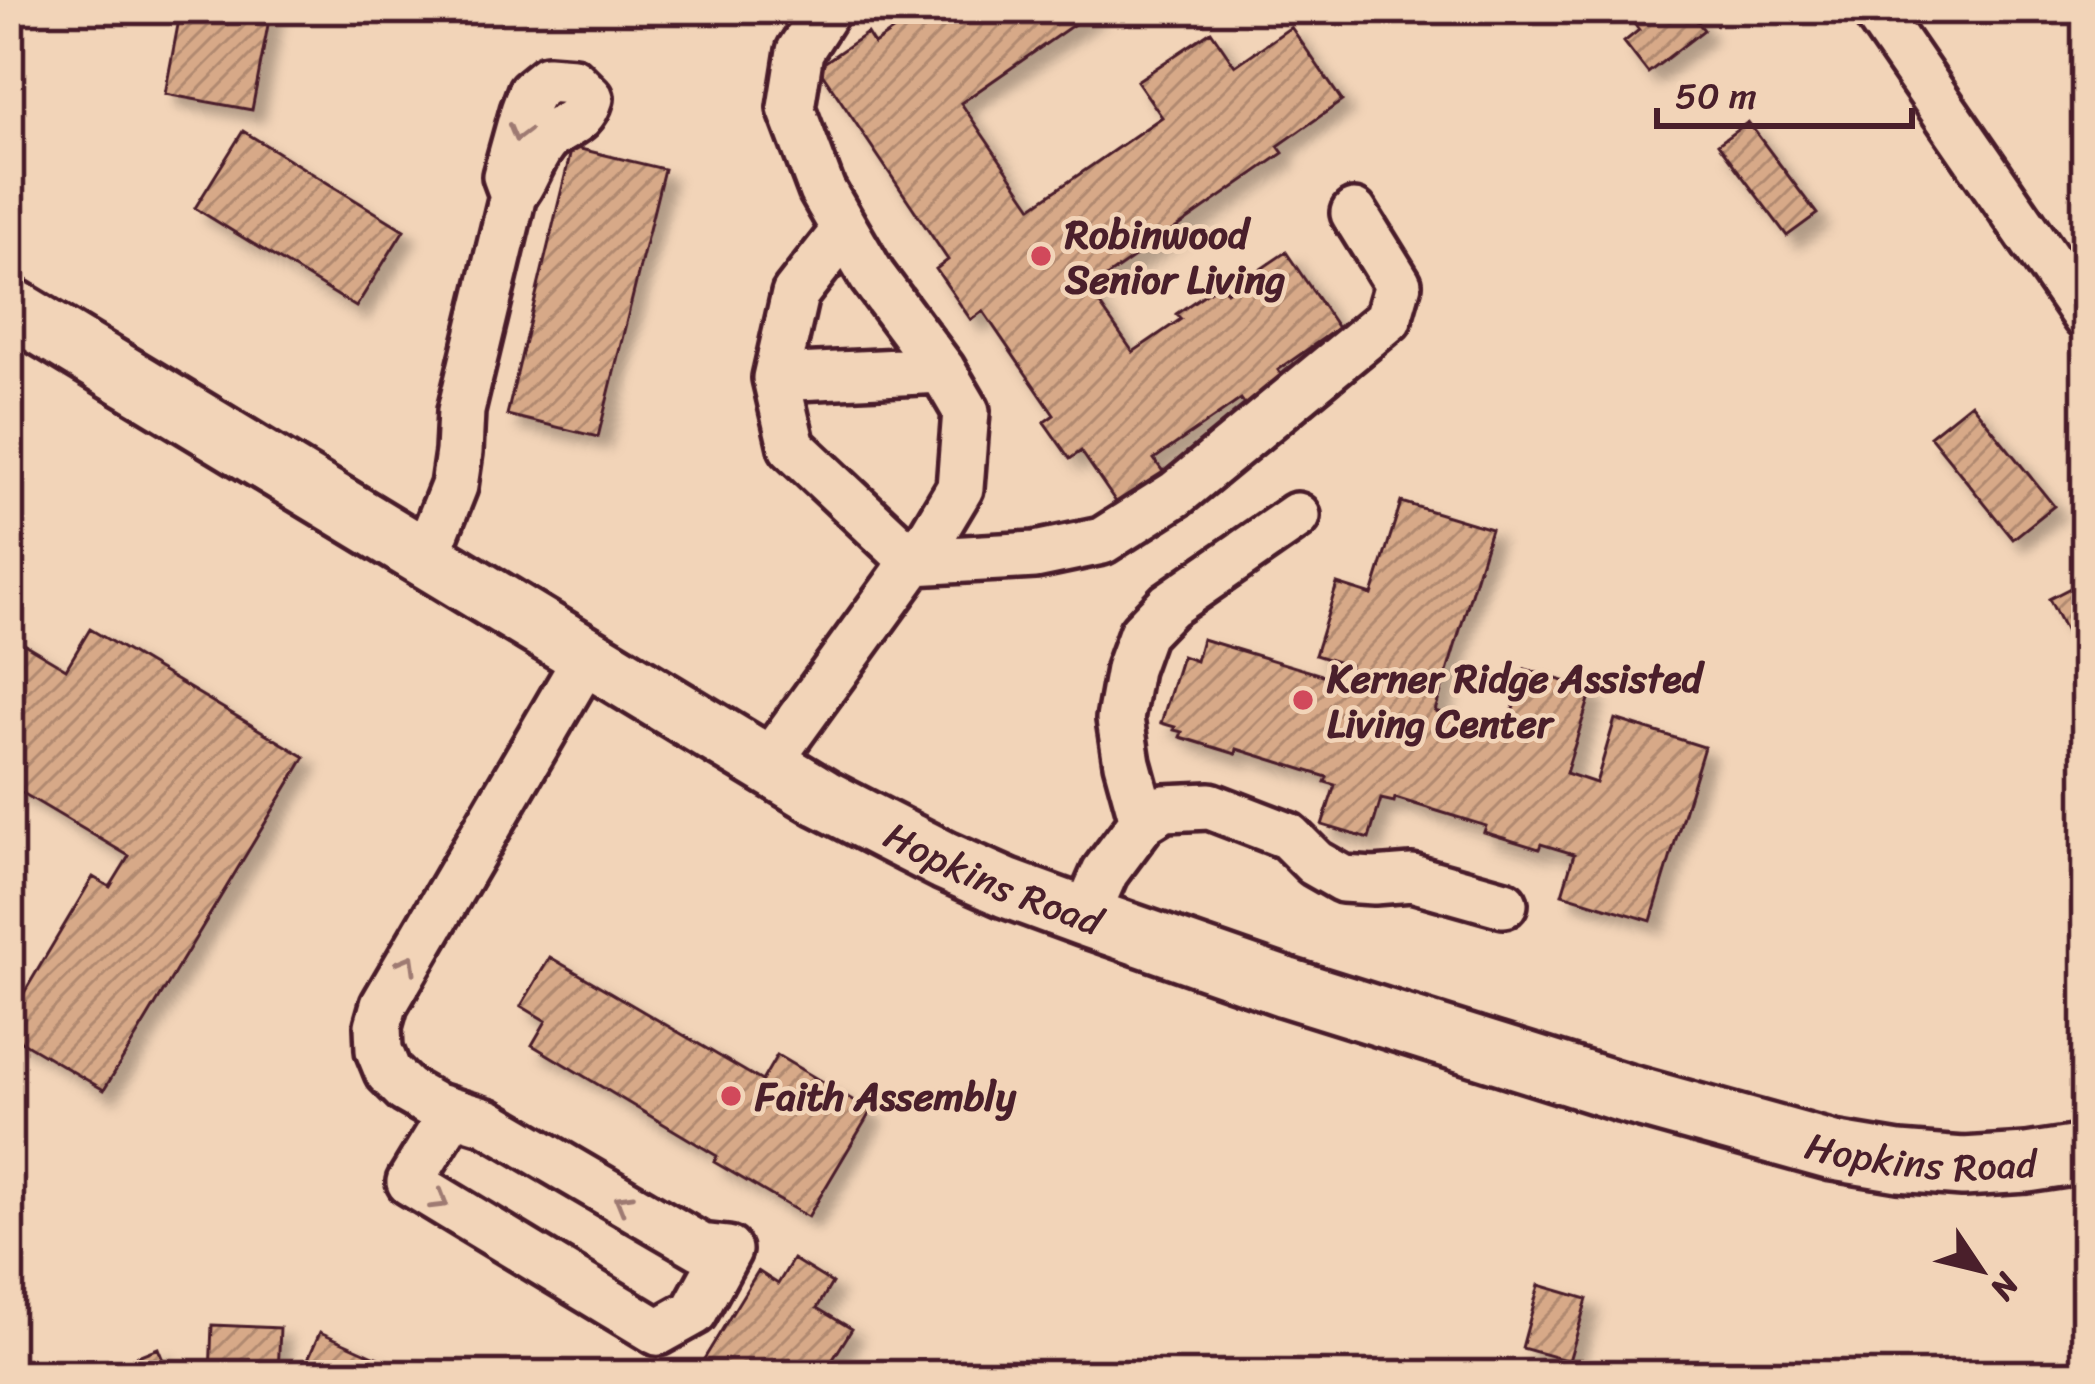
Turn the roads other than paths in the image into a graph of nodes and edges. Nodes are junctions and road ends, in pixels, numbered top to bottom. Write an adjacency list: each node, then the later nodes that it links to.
1 (826, 9): 5 (street)
2 (1874, 9): 7 (street)
3 (513, 195): 13 (street)
4 (1354, 213): 14 (street)
5 (845, 230): 10 (street); 11 (street)
6 (9, 307): 9 (main road, Hopkins Road)
7 (2084, 311)
8 (9, 342): 9 (main road)
9 (75, 347): 13 (main road, Hopkins Road)
10 (942, 370): 11 (street); 14 (street)
11 (776, 377): 14 (street)
12 (1298, 517): 17 (street)
13 (425, 559): 15 (main road, Hopkins Road)
14 (914, 562): 16 (street)
15 (587, 657): 16 (main road, Hopkins Road); 20 (street, one-way to 15)
16 (766, 766): 19 (main road, Hopkins Road)
17 (1143, 820): 18 (street); 19 (street)
18 (1504, 904)
19 (1085, 917): 21 (main road, Hopkins Road)
20 (452, 1113): 20 (street, one-way to 20)
21 (2086, 1154)

